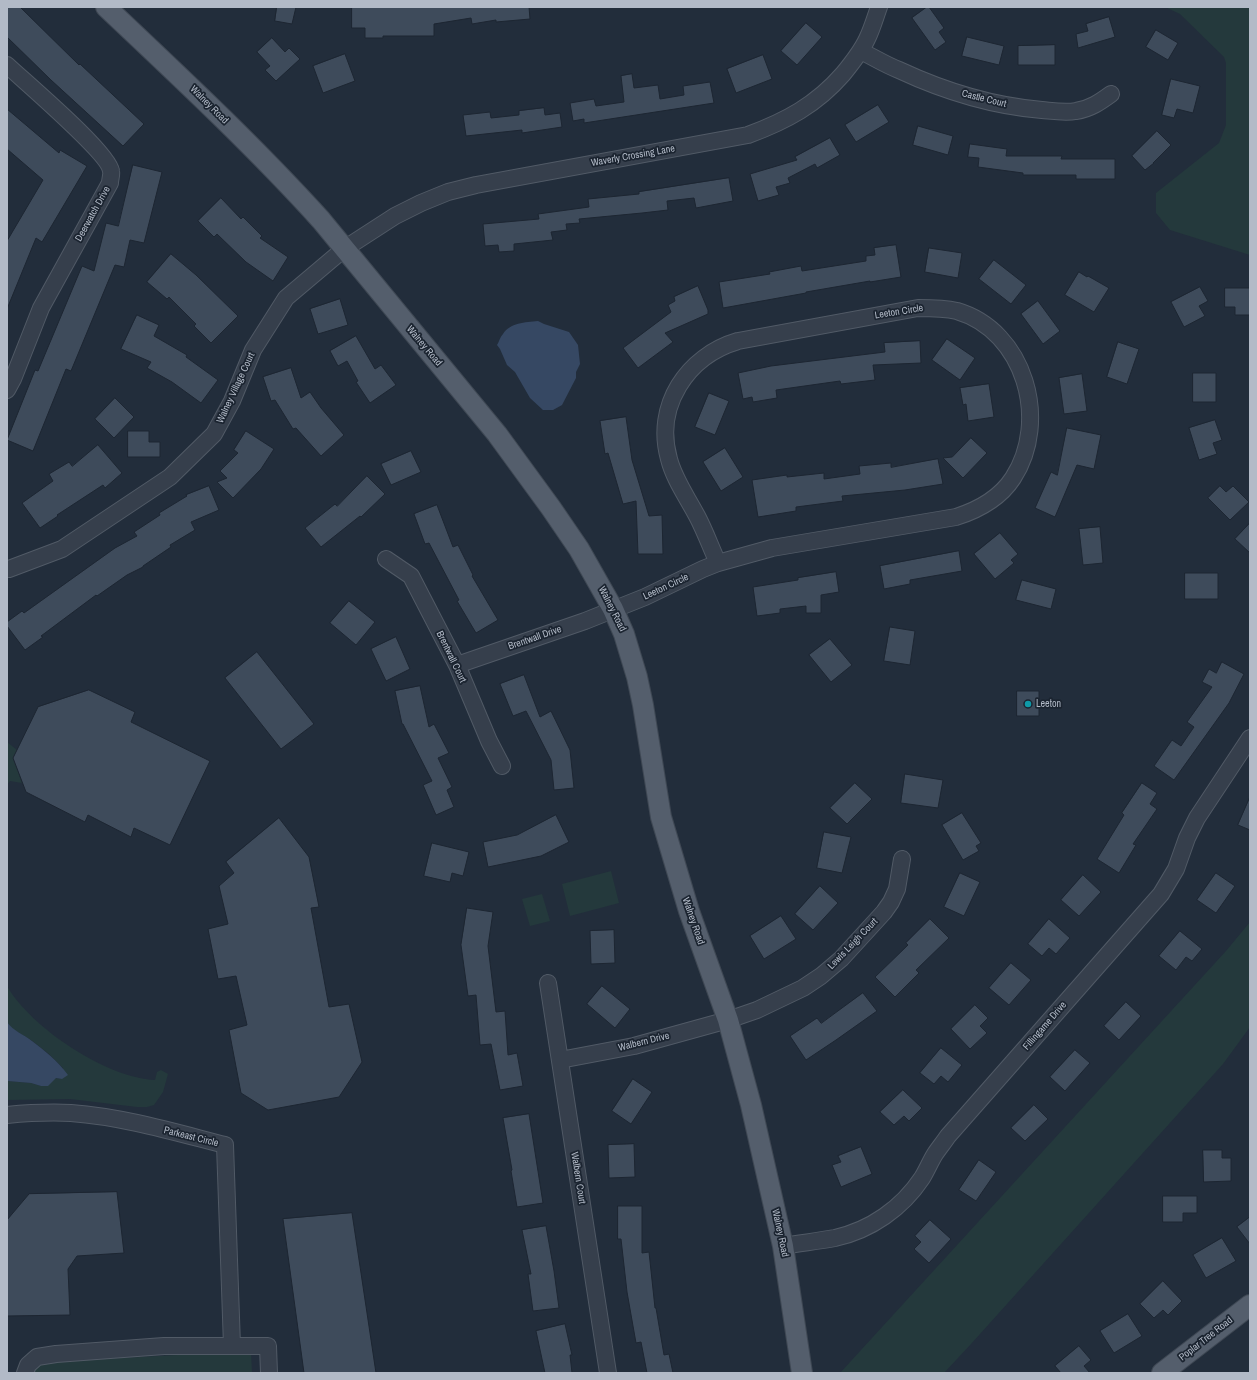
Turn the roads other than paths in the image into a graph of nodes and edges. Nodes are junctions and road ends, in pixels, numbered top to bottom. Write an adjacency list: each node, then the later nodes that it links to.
1 (106, 7): 6 (main road, Walney Road)
2 (879, 7): 3 (street, Waverly Crossing Lane)
3 (861, 51): 5 (street, Castle Court); 6 (street, Waverly Crossing Lane)
4 (7, 65): 7 (street, Deerwatch Drive)
5 (1111, 94)
6 (344, 249): 10 (street, Walney Village Court); 11 (main road, Walney Road)
7 (7, 390)
8 (386, 559): 12 (street, Brentwall Court)
9 (718, 563): 9 (street, Leeton Circle); 11 (street, Leeton Circle)
10 (9, 569)
11 (613, 609): 12 (street, Brentwall Drive); 17 (main road, Walney Road)
12 (457, 665): 14 (street, Brentwall Court)
13 (1250, 738): 20 (street, Fillingame Drive)
14 (502, 766)
15 (902, 859): 17 (street, Lewis Leigh Court)
16 (548, 983): 18 (street, Walbern Court)
17 (728, 1020): 18 (street, Walbern Drive); 20 (main road, Walney Road)
18 (560, 1060): 25 (street, Walbern Court)
19 (7, 1115): 22 (street, Parkeast Circle)
20 (783, 1246): 26 (main road, Walney Road)
21 (1250, 1305): 27 (main road, Poplar Tree Road)
22 (232, 1346): 23 (street); 24 (street)
23 (25, 1373)
24 (269, 1373)
25 (608, 1373)
26 (802, 1373)
27 (1162, 1373)

